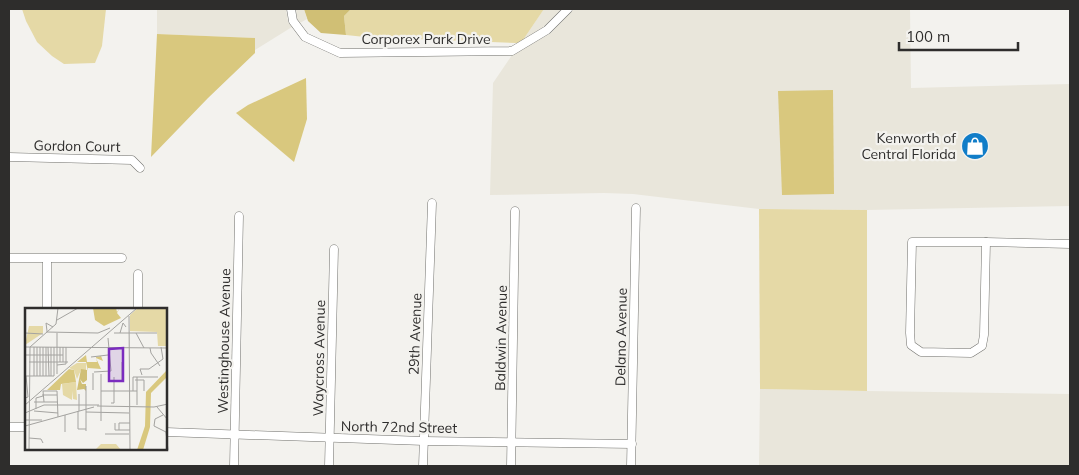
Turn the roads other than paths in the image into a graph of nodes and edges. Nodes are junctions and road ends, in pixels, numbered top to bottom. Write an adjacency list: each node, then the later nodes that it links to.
1 (291, 9): 2 (street, Corporex Park Drive)
2 (568, 9)
3 (9, 157): 4 (street, Gordon Court)
4 (140, 168)
5 (432, 203): 23 (street, 29th Avenue)
6 (636, 208): 25 (street, Delano Avenue)
7 (515, 211): 24 (street, Baldwin Avenue)
8 (239, 216): 21 (street, Westinghouse Avenue)
9 (986, 242): 9 (street); 10 (street)
10 (1070, 244)
11 (334, 250): 22 (street, Waycross Avenue)
12 (9, 258): 14 (street)
13 (122, 258): 14 (street)
14 (47, 259): 16 (street)
15 (138, 274): 17 (street)
16 (47, 308)
17 (138, 308)
18 (9, 427): 19 (street)
19 (25, 427)
20 (168, 432): 21 (street, North 72nd Street)
21 (235, 434): 22 (street, North 72nd Street); 26 (street, Westinghouse Avenue)
22 (330, 438): 23 (street, North 72nd Street); 27 (street, Waycross Avenue)
23 (424, 441): 24 (street, North 72nd Street); 28 (street, 29th Avenue)
24 (512, 442): 25 (street, North 72nd Street); 29 (street, Baldwin Avenue)
25 (632, 444): 30 (street, Delano Avenue)
26 (234, 466)
27 (329, 466)
28 (423, 466)
29 (511, 466)
30 (631, 466)

